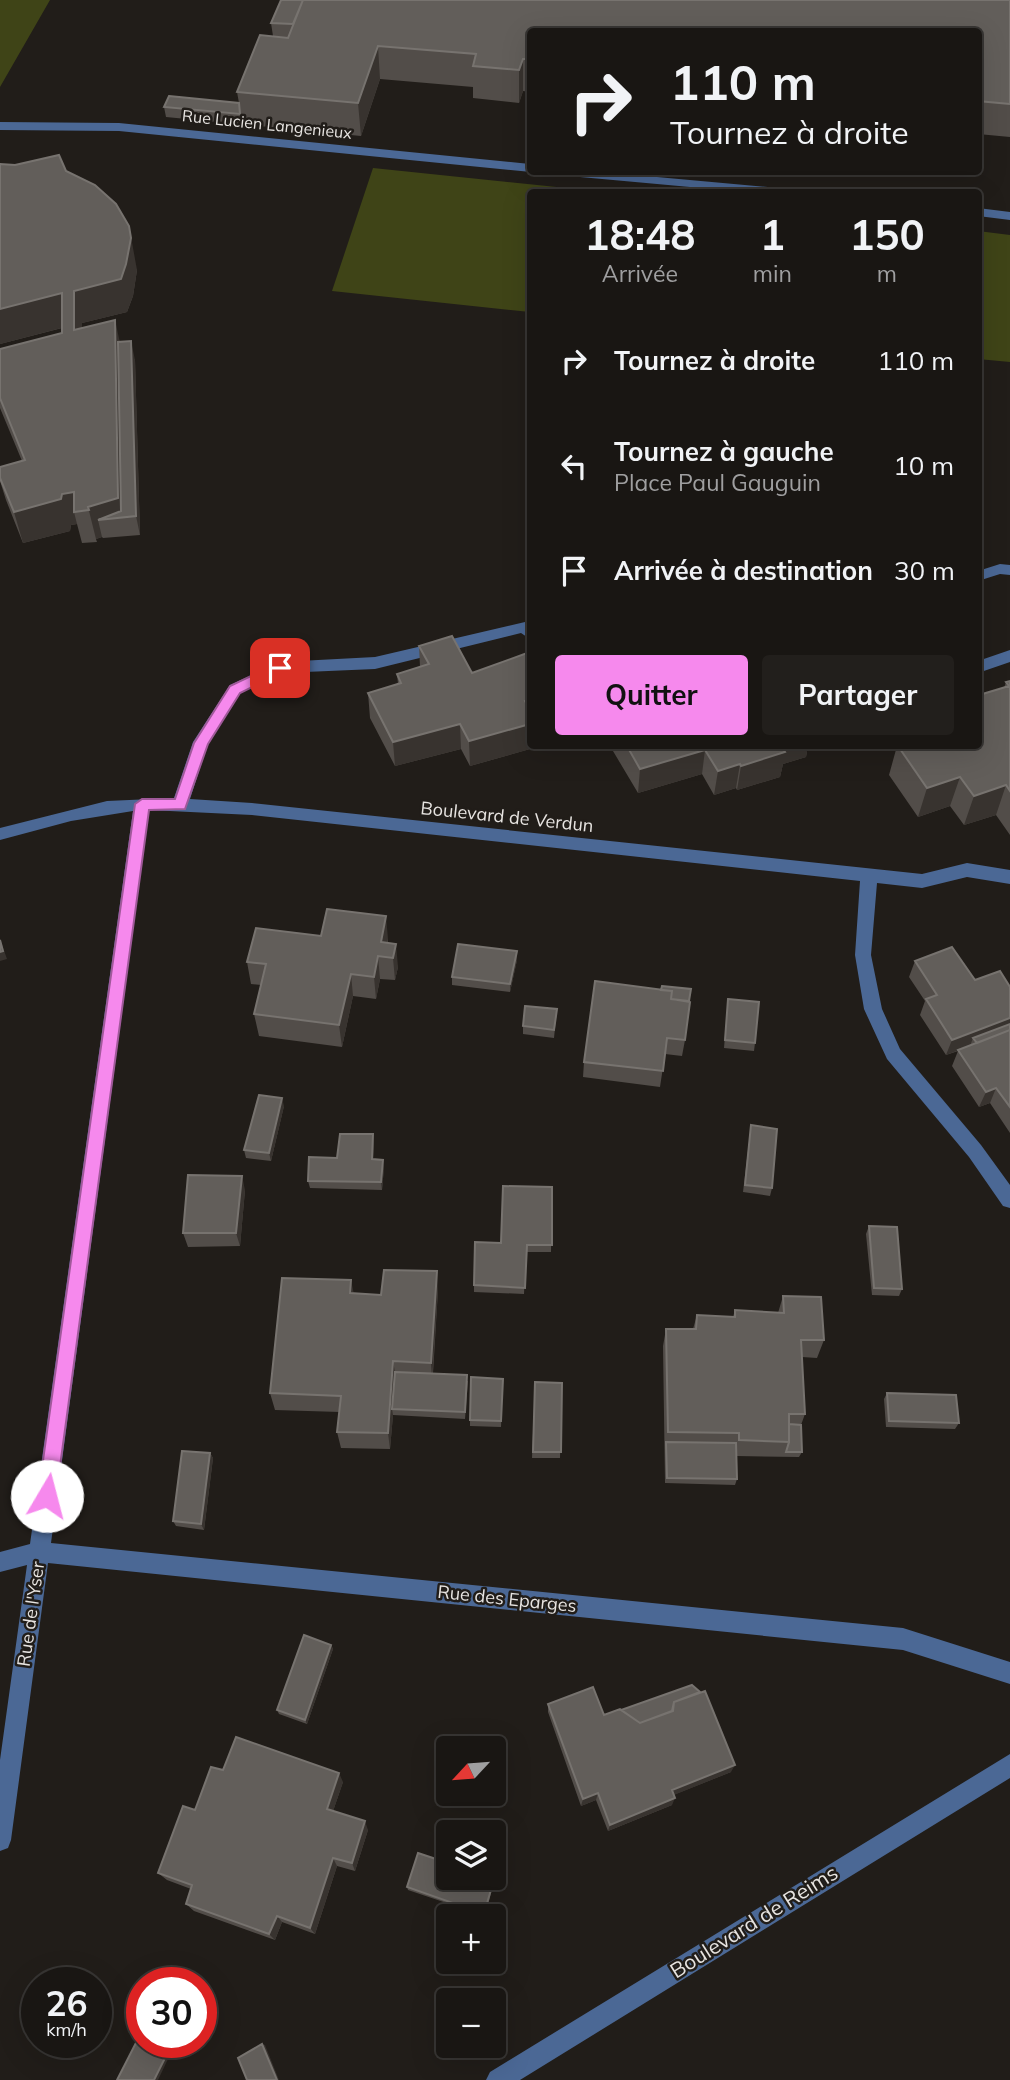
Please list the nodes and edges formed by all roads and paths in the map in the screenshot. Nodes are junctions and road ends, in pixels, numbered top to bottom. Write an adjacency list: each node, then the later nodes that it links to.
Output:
1 (0, 126): 2 (street, Rue Lucien Langenieux)
2 (527, 168)
3 (600, 175): 4 (street)
4 (748, 189)
5 (982, 212): 6 (street)
6 (1010, 216)
7 (1010, 570): 8 (street)
8 (982, 575)
9 (527, 630): 13 (street)
10 (1010, 656): 11 (street)
11 (982, 666)
12 (142, 804): 13 (street, Boulevard de Verdun); 14 (street, Boulevard de Verdun); 18 (street, Rue de l'Yser)
13 (180, 805): 15 (street, Boulevard de Verdun)
14 (0, 834)
15 (869, 876): 16 (street, Boulevard de Verdun); 17 (street)
16 (1010, 877)
17 (1010, 1200)
18 (39, 1552): 19 (street, Rue des Eparges); 20 (street, Rue des Eparges); 22 (street, Rue de l'Yser)
19 (0, 1562)
20 (1010, 1673)
21 (1010, 1765): 23 (street, Boulevard de Reims)
22 (0, 1840)
23 (498, 2080)

